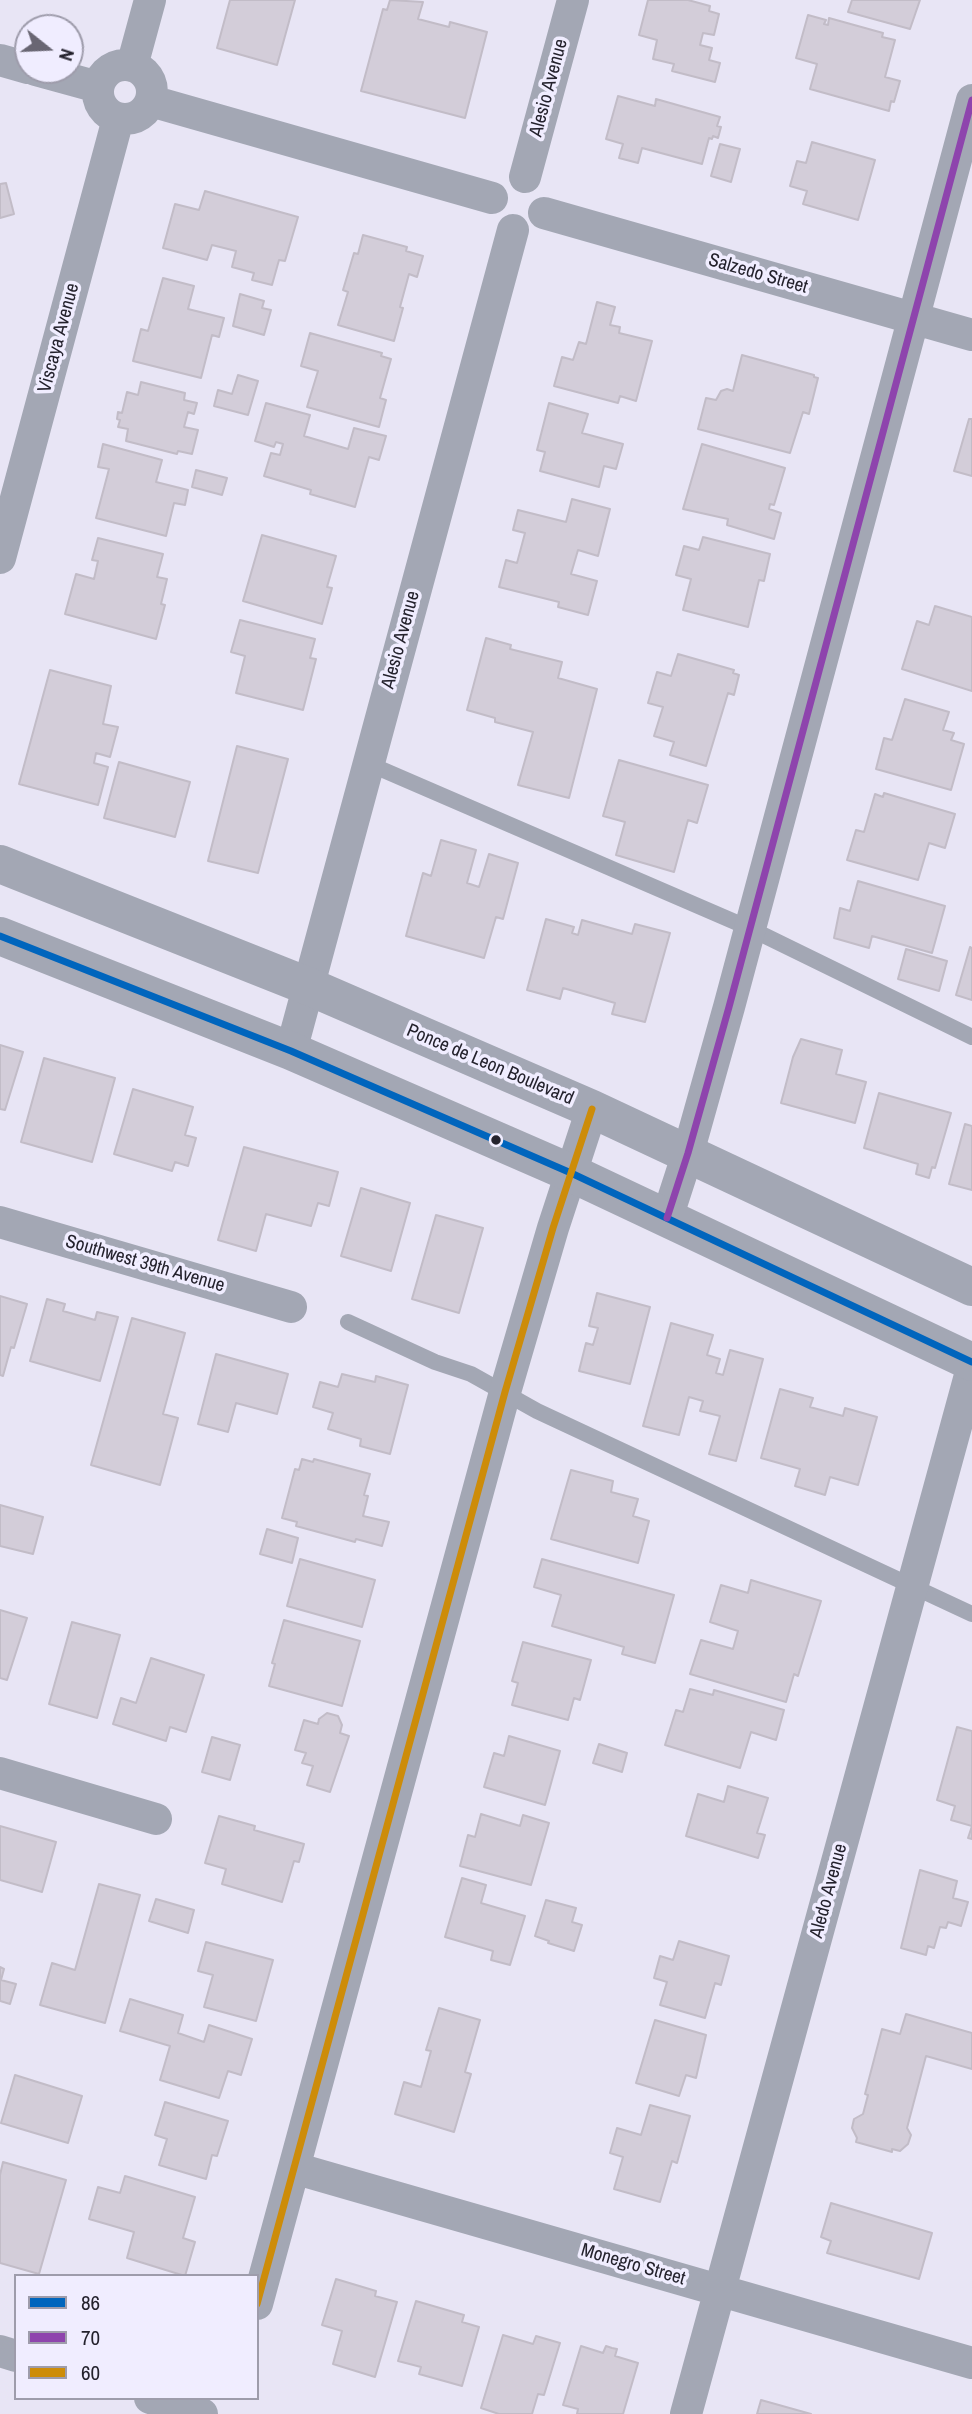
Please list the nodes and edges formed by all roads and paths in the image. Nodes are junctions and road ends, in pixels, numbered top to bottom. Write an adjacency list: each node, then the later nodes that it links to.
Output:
1 (150, 0): 3 (street)
2 (573, 0): 9 (street, Alesio Avenue)
3 (132, 66): 5 (street); 7 (street)
4 (84, 84): 5 (street)
5 (98, 88): 8 (street)
6 (972, 100): 13 (street)
7 (151, 101): 8 (street); 10 (street)
8 (118, 119): 15 (street, Viscaya Avenue)
9 (525, 177): 10 (street); 11 (street)
10 (492, 198): 12 (street)
11 (544, 213): 12 (street); 13 (street, Salzedo Street)
12 (513, 230): 16 (street, Alesio Avenue)
13 (913, 318): 14 (street, Salzedo Street); 18 (street)
14 (972, 335)
15 (0, 558)
16 (367, 762): 18 (lane); 20 (street, Alesio Avenue)
17 (0, 864): 20 (street, Ponce de Leon Boulevard)
18 (748, 928): 21 (lane); 24 (street)
19 (0, 936): 22 (street)
20 (310, 987): 22 (street, Alesio Avenue); 23 (street, Ponce de Leon Boulevard)
21 (972, 1037)
22 (290, 1051): 25 (street)
23 (592, 1109): 24 (street, Ponce de Leon Boulevard); 25 (street)
24 (688, 1153): 26 (street); 28 (street, Ponce de Leon Boulevard)
25 (571, 1173): 26 (street); 33 (street)
26 (667, 1218): 31 (street)
27 (0, 1222): 29 (street, Southwest 39th Avenue)
28 (972, 1286)
29 (291, 1307)
30 (348, 1322): 33 (lane)
31 (972, 1362)
32 (972, 1368): 34 (street, Aledo Avenue)
33 (505, 1392): 34 (lane); 38 (street)
34 (912, 1587): 35 (lane); 39 (street, Aledo Avenue)
35 (972, 1614)
36 (0, 1773): 37 (street)
37 (156, 1819)
38 (294, 2168): 39 (street, Monegro Street); 40 (street)
39 (721, 2290): 41 (street, Monegro Street); 44 (street, Aledo Avenue)
40 (259, 2297)
41 (972, 2363)
42 (156, 2400): 43 (street)
43 (202, 2414)
44 (686, 2414)

